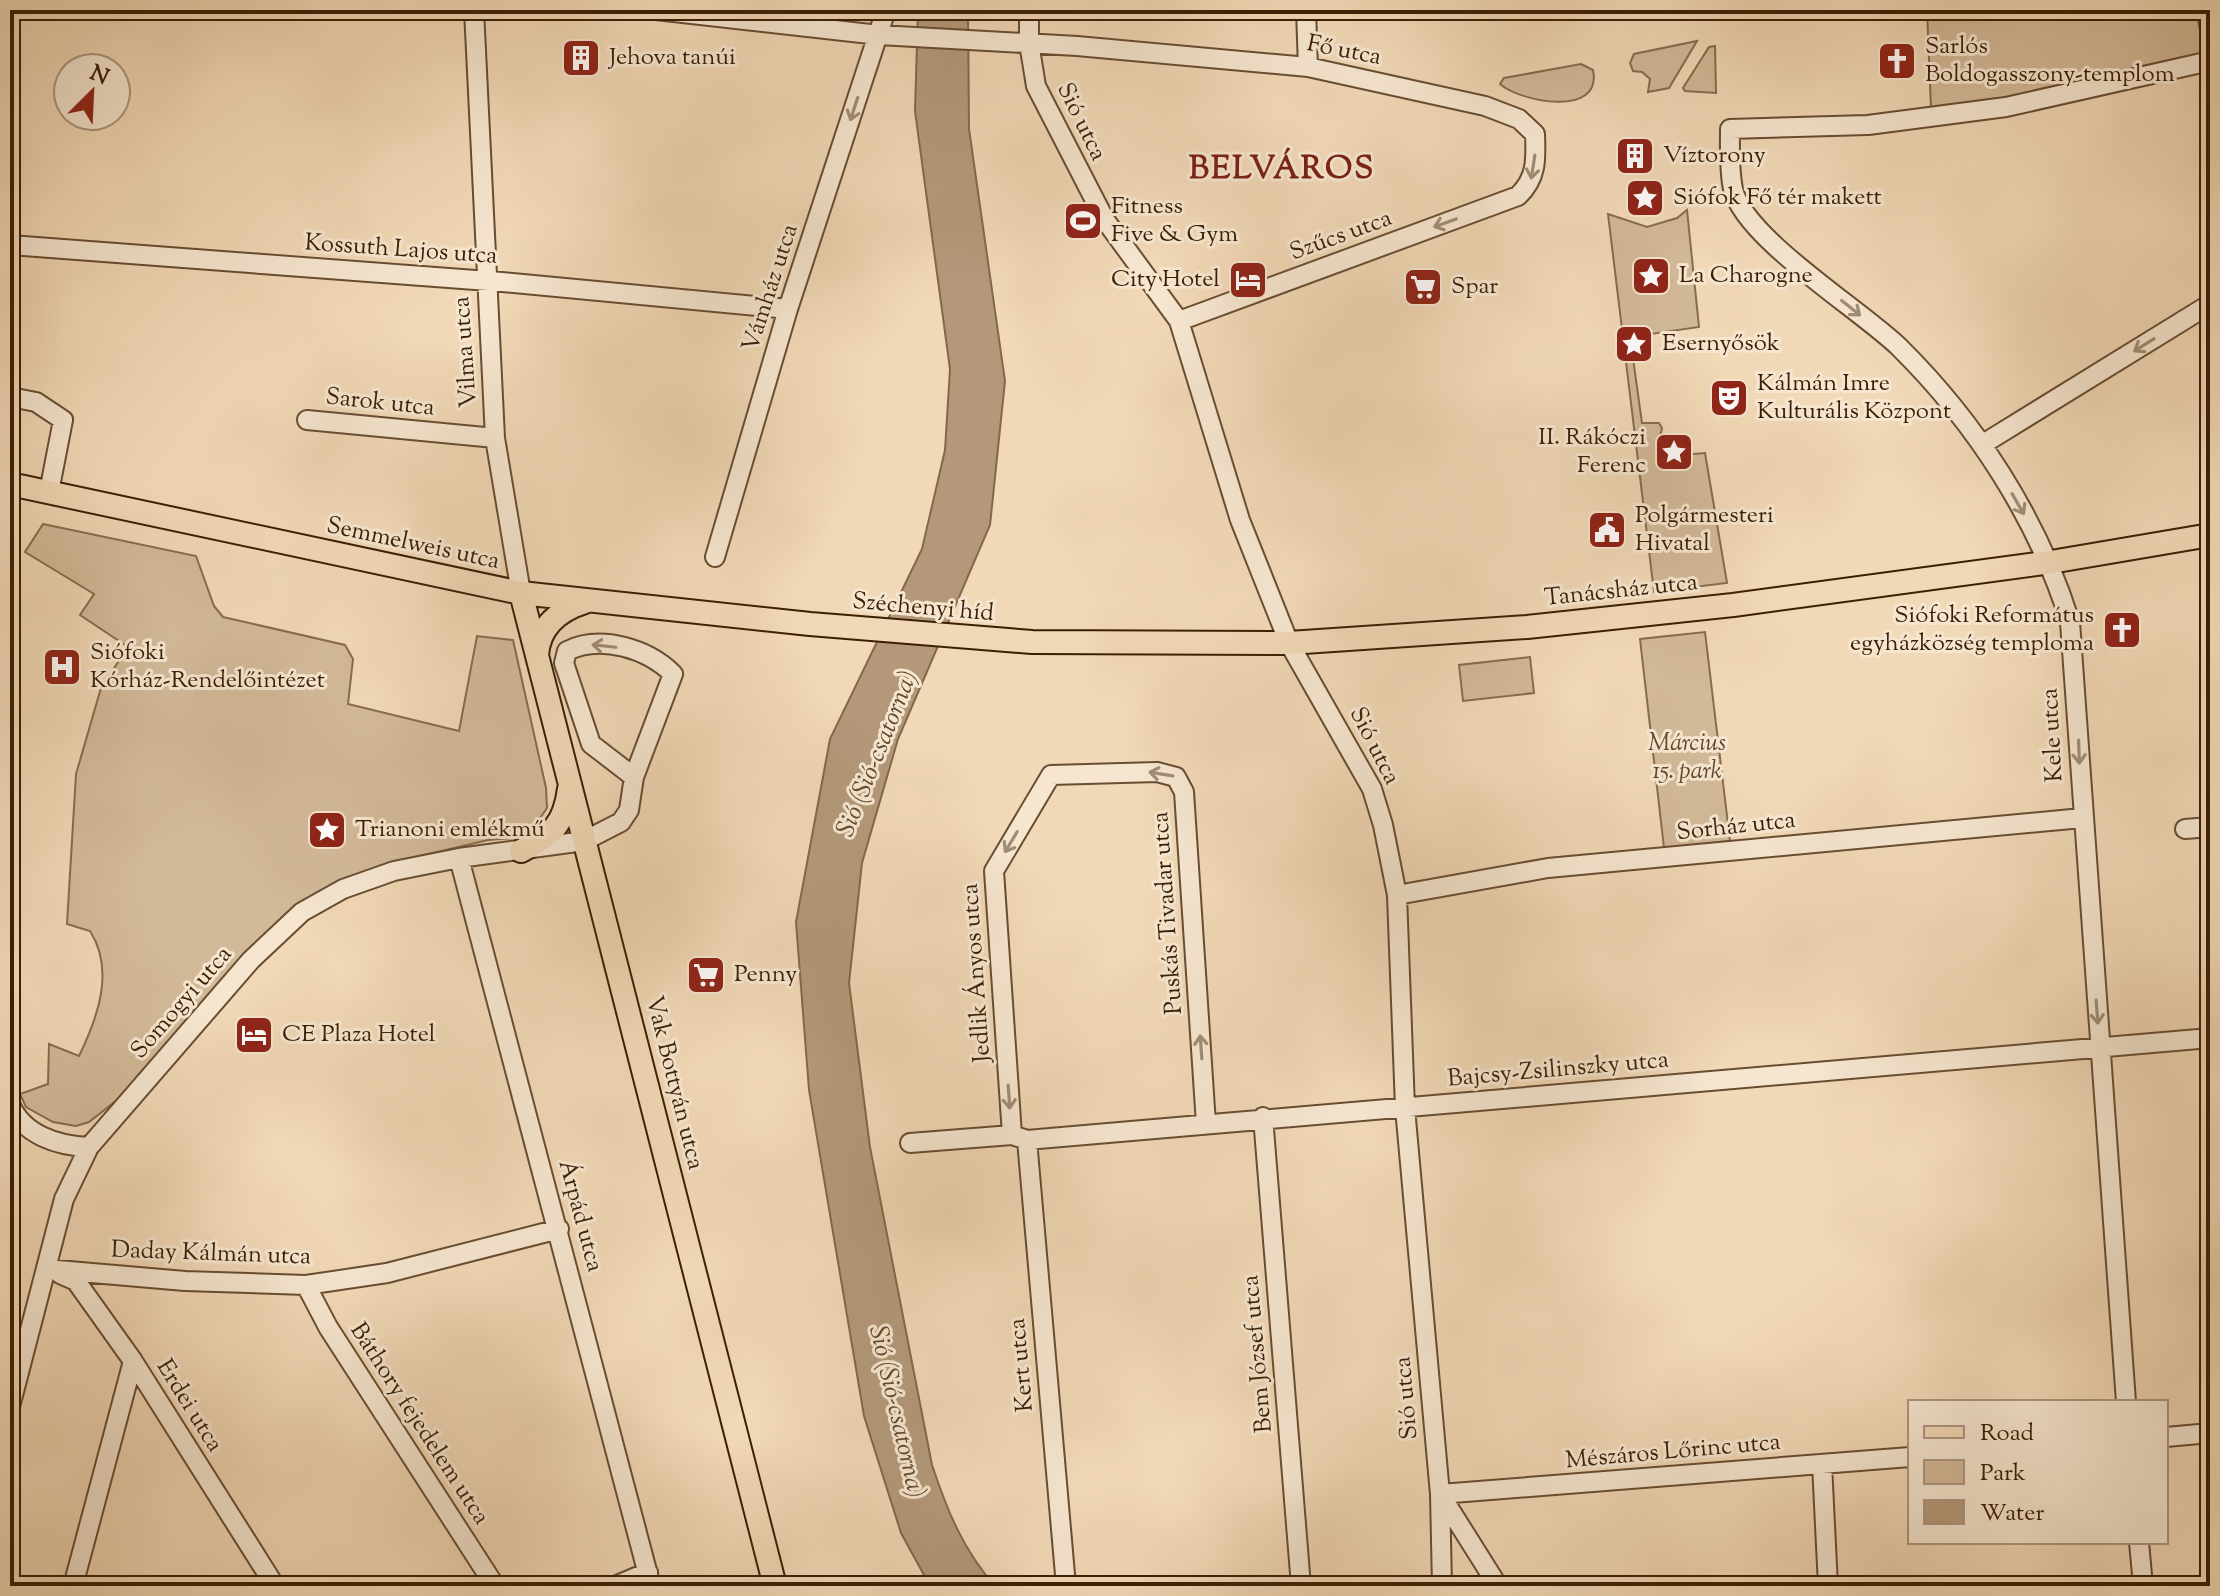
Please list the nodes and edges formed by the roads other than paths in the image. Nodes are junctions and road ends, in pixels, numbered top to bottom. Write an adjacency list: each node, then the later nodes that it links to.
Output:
1 (474, 10): 12 (street, Vilma utca)
2 (656, 10): 6 (street)
3 (886, 10): 6 (street, Vámház utca)
4 (1029, 10): 7 (street, Sió utca)
5 (1306, 10): 9 (street)
6 (888, 36): 7 (street, Fő utca); 14 (street, Vámház utca, one-way to 14)
7 (1029, 43): 9 (street, Fő utca); 15 (street, Sió utca)
8 (2210, 61): 19 (street, Kele utca, one-way to 19)
9 (1308, 67): 10 (street, Fő utca, one-way to 10)
10 (1518, 196): 15 (street, Szűcs utca, one-way to 15)
11 (10, 245): 12 (street, Kossuth Lajos utca)
12 (485, 281): 14 (street, Kossuth Lajos utca); 18 (street, Vilma utca)
13 (2210, 304): 19 (street, one-way to 19)
14 (788, 309): 23 (street, Vámház utca)
15 (1179, 321): 29 (street, Sió utca)
16 (10, 397): 21 (street)
17 (307, 420): 18 (street, Sarok utca)
18 (495, 438): 25 (street, Vilma utca)
19 (1983, 444): 24 (street, Kele utca, one-way to 24)
20 (10, 484): 21 (main road, Semmelweis utca)
21 (49, 492): 25 (main road, Semmelweis utca)
22 (2210, 535): 24 (main road, Tanácsház utca)
23 (715, 557)
24 (2051, 562): 29 (main road, Tanácsház utca); 34 (street, Kele utca, one-way to 34)
25 (521, 593): 26 (main road, Semmelweis utca); 30 (main road, Vak Bottyán utca)
26 (588, 601): 27 (main road, Semmelweis utca); 30 (main road)
27 (810, 624): 28 (main road, Széchenyi híd)
28 (1032, 642): 29 (main road, Tanácsház utca)
29 (1289, 643): 40 (street, Sió utca)
30 (537, 660): 33 (main road, Vak Bottyán utca)
31 (1051, 775): 46 (street, Puskás Tivadar utca, one-way to 31); 47 (street, Jedlik Ányos utca, one-way to 47)
32 (634, 777): 32 (street, Somogyi utca, one-way to 32); 37 (street, Somogyi utca)
33 (569, 784): 37 (main road, Vak Bottyán utca); 38 (main road)
34 (2082, 818): 40 (street, Sorház utca); 42 (street, Kele utca, one-way to 42)
35 (2210, 827): 36 (street)
36 (2185, 829)
37 (584, 841): 38 (street, Somogyi utca); 69 (main road, Vak Bottyán utca)
38 (521, 851): 39 (street, Somogyi utca)
39 (459, 858): 49 (street, Somogyi utca); 50 (street, Árpád utca)
40 (1397, 895): 44 (street, Sió utca)
41 (2210, 1038): 42 (street, Bajcsy-Zsilinszky utca)
42 (2100, 1047): 44 (street, Bajcsy-Zsilinszky utca); 54 (street, Kele utca)
43 (10, 1104): 49 (street)
44 (1405, 1108): 45 (street, Bajcsy-Zsilinszky utca); 60 (street, Sió utca)
45 (1263, 1117): 46 (street, Bajcsy-Zsilinszky utca); 71 (street, Bem József utca)
46 (1206, 1124): 47 (street, Bajcsy-Zsilinszky utca)
47 (1019, 1137): 48 (street, Bajcsy-Zsilinszky utca); 70 (street, Kert utca)
48 (910, 1143)
49 (89, 1147): 51 (street, Somogyi utca)
50 (559, 1229): 52 (street, Daday Kálmán utca); 64 (street, Árpád utca)
51 (46, 1269): 52 (street, Daday Kálmán utca); 53 (street, Erdei utca); 55 (street, Somogyi utca)
52 (306, 1285): 67 (street, Báthory fejedelem utca)
53 (133, 1361): 65 (street); 66 (street, Erdei utca)
54 (2126, 1400)
55 (10, 1407)
56 (2210, 1433): 57 (street)
57 (2168, 1437)
58 (1908, 1457): 59 (street, Mészáros Lőrinc utca)
59 (1822, 1464): 60 (street, Mészáros Lőrinc utca); 74 (street)
60 (1440, 1494): 61 (street, Sió utca); 62 (street)
61 (1441, 1521): 62 (street); 72 (street, Sió utca)
62 (1466, 1535): 73 (street)
63 (2139, 1544): 75 (street)
64 (650, 1579): 68 (street)
65 (73, 1586)
66 (275, 1586)
67 (495, 1586)
68 (615, 1586)
69 (775, 1586)
70 (1066, 1586)
71 (1301, 1586)
72 (1442, 1586)
73 (1498, 1586)
74 (1828, 1586)
75 (2143, 1586)

